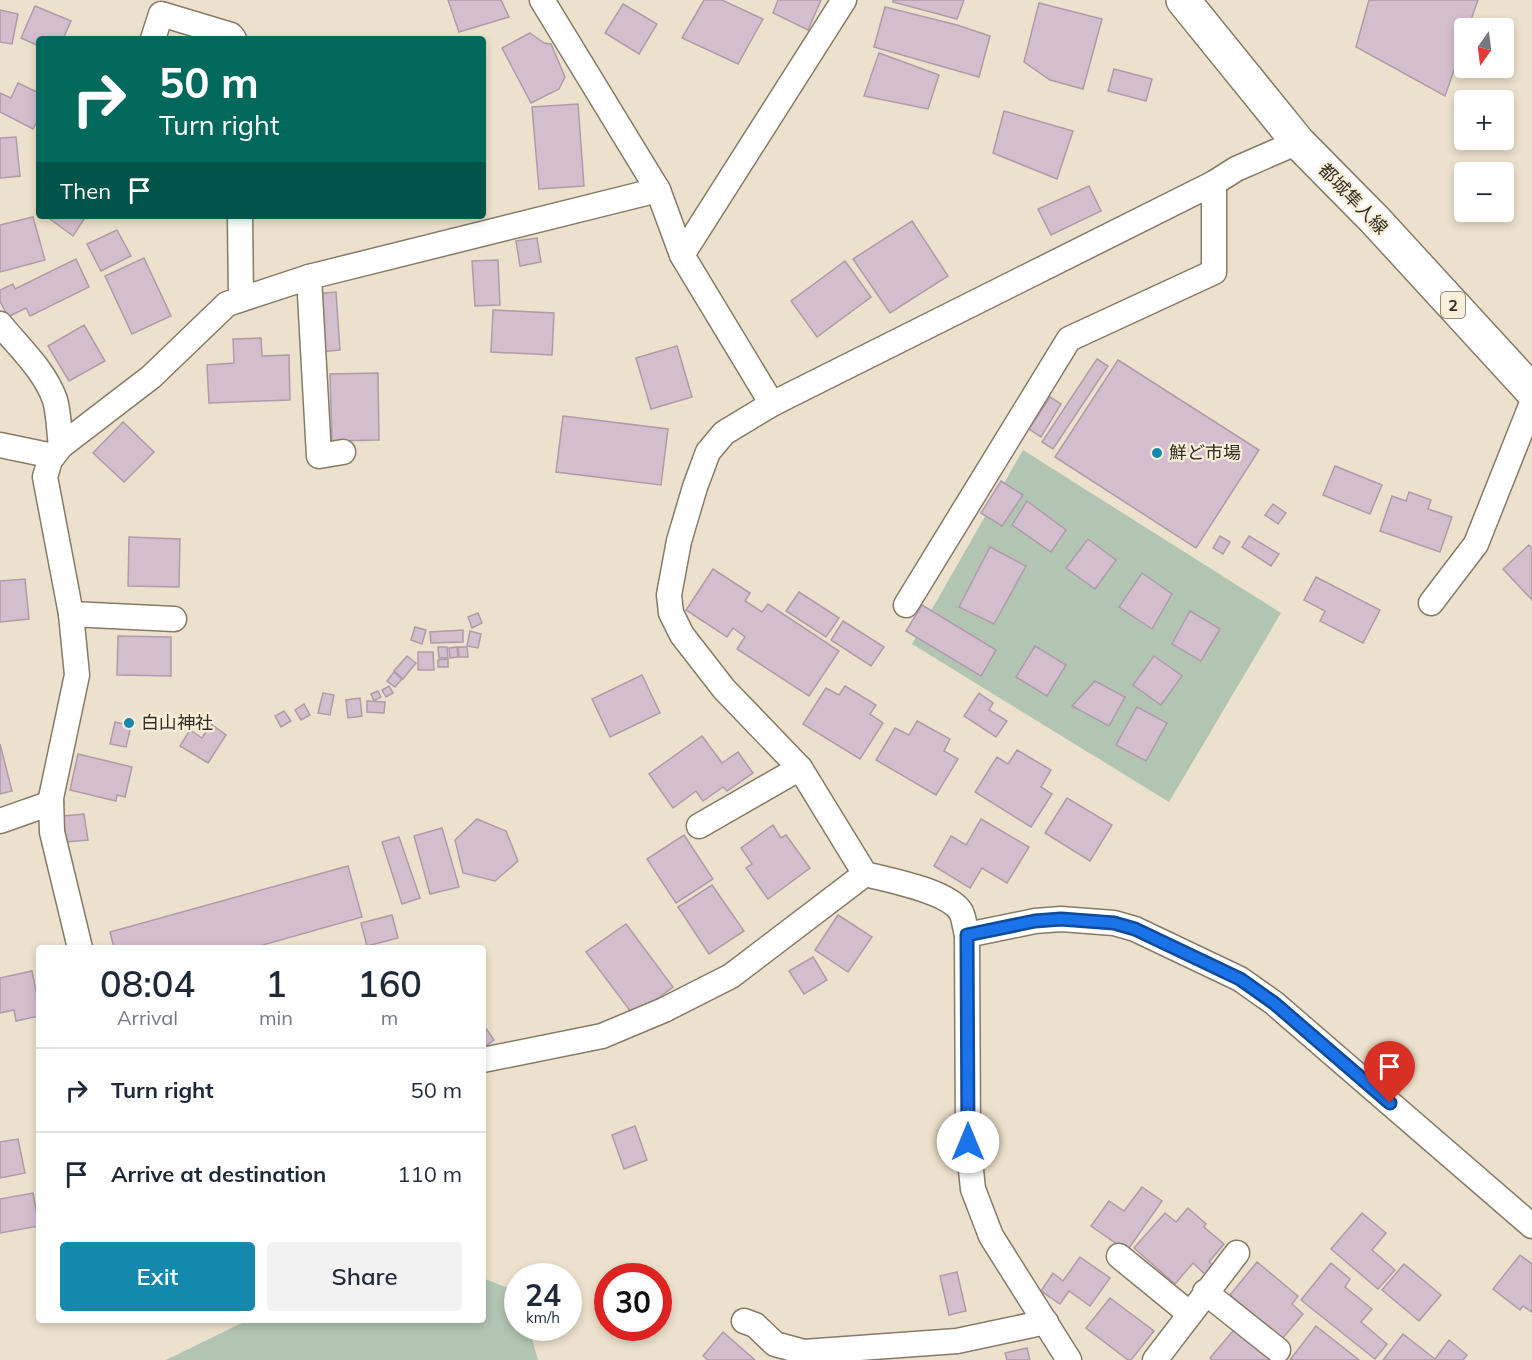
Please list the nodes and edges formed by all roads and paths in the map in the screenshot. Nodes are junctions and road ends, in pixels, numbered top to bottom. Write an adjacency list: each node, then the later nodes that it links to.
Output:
1 (542, 0): 8 (street)
2 (844, 0): 10 (street)
3 (1183, 0): 6 (main road, 都城隼人線 / 2)
4 (154, 36): 5 (street)
5 (232, 36)
6 (1298, 142): 7 (street); 14 (main road, 都城隼人線 / 2)
7 (1214, 183): 15 (street); 21 (street)
8 (658, 190): 10 (street); 11 (street)
9 (240, 219): 12 (street)
10 (682, 255): 15 (street)
11 (309, 277): 12 (street); 19 (street)
12 (241, 298): 18 (street)
13 (0, 324): 18 (street)
14 (1532, 391)
15 (772, 404): 24 (street)
16 (1532, 404): 20 (street)
17 (0, 444): 18 (street)
18 (57, 451): 22 (street)
19 (343, 452)
20 (1431, 603)
21 (906, 605)
22 (71, 614): 23 (street); 25 (street)
23 (174, 619)
24 (800, 768): 27 (street); 28 (street)
25 (51, 803): 26 (street); 30 (street)
26 (0, 821)
27 (699, 826)
28 (865, 874): 29 (street); 31 (street)
29 (967, 935): 32 (street); 38 (street)
30 (79, 945)
31 (486, 1059)
32 (1532, 1226)
33 (1237, 1253): 35 (street)
34 (1119, 1256): 36 (street)
35 (1205, 1292): 36 (street); 39 (street)
36 (1190, 1314): 41 (street)
37 (744, 1321): 38 (street)
38 (1046, 1322): 40 (street)
39 (1278, 1350)
40 (1069, 1360)
41 (1155, 1360)

